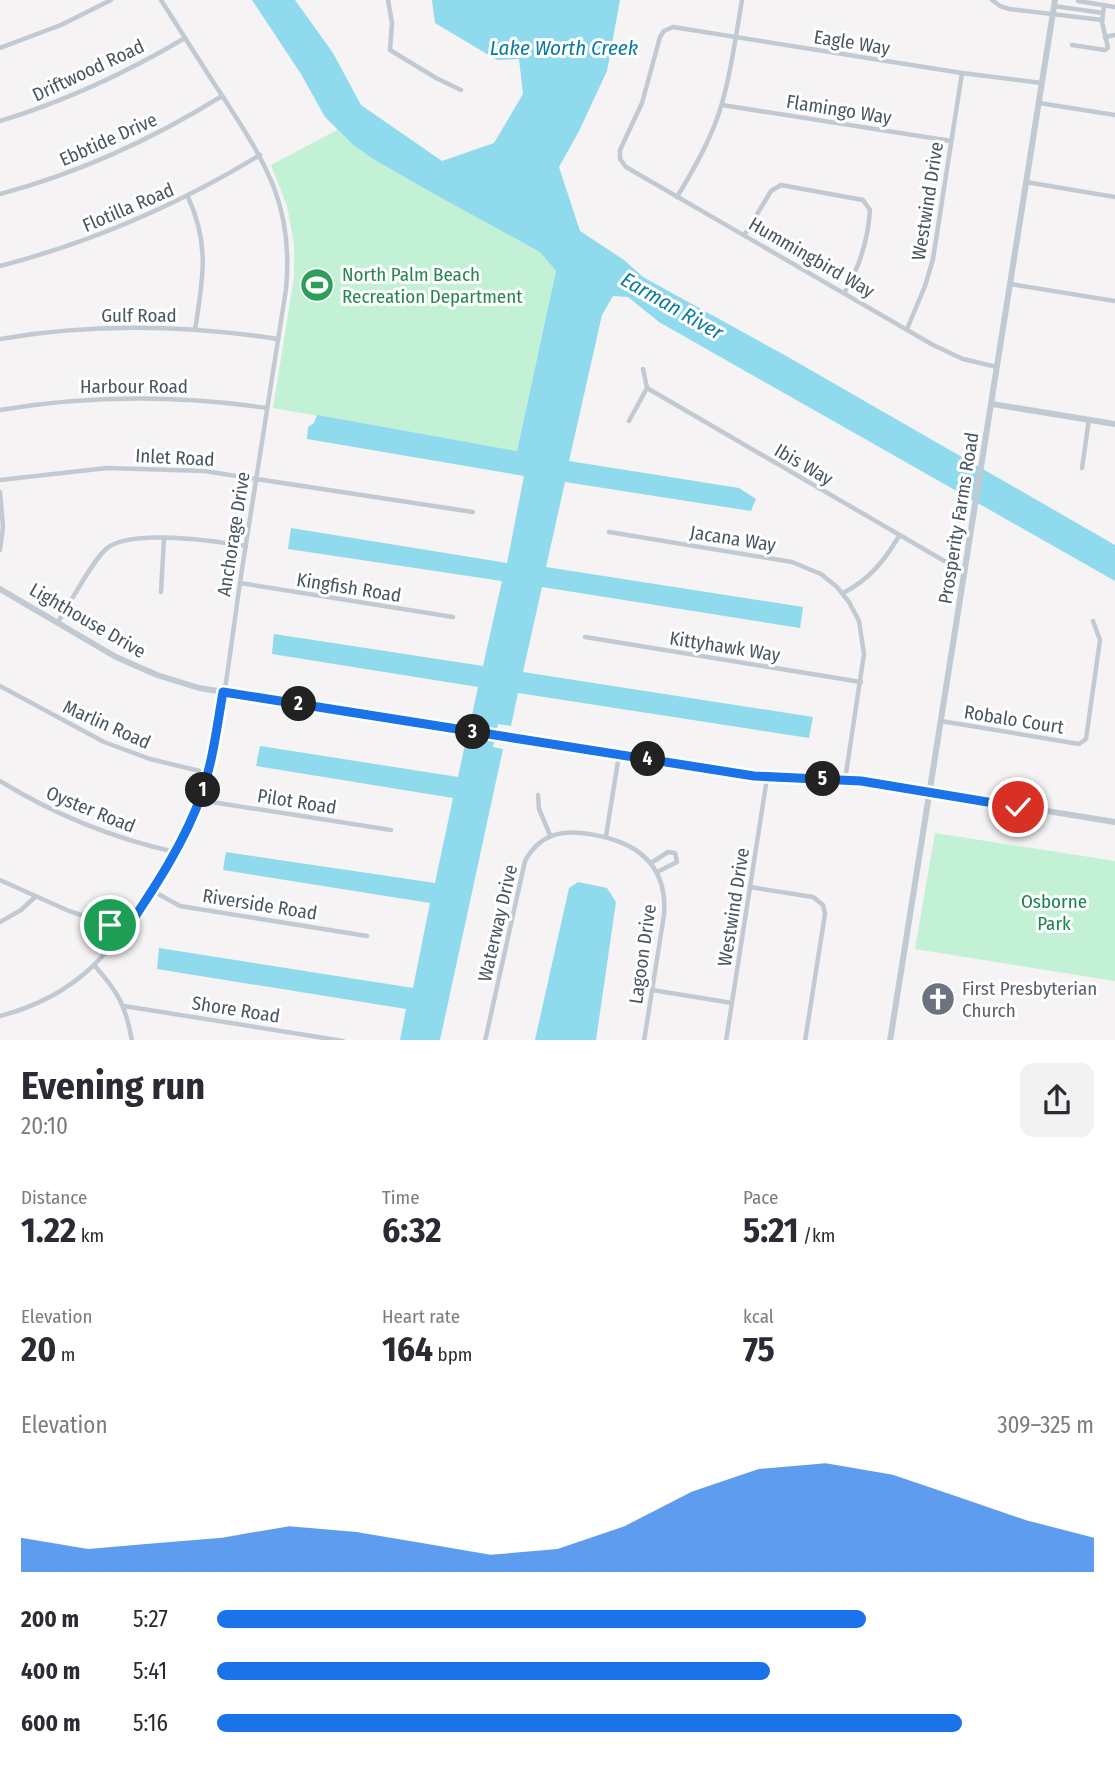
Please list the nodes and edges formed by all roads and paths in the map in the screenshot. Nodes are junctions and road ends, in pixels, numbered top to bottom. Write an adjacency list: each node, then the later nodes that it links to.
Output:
1 (111, 0): 18 (street)
2 (160, 0): 14 (street, Anchorage Drive)
3 (388, 0): 21 (street)
4 (742, 0): 16 (street)
5 (992, 0): 11 (street)
6 (1078, 1): 8 (street)
7 (1054, 3): 10 (street); 11 (street, Prosperity Farms Road)
8 (1104, 5): 9 (street); 10 (street)
9 (1115, 7)
10 (1103, 13): 12 (street)
11 (1052, 15): 12 (street); 20 (street, Prosperity Farms Road)
12 (1102, 19): 15 (street)
13 (1115, 35): 15 (street)
14 (185, 37): 22 (street, Anchorage Drive); 26 (street, Driftwood Road)
15 (1105, 37): 17 (street)
16 (736, 38): 19 (street, Eagle Way); 24 (street); 29 (street, Eagle Way)
17 (1072, 45)
18 (0, 48)
19 (962, 73): 20 (street, Eagle Way); 27 (street, Westwind Drive)
20 (1042, 83): 23 (street, Prosperity Farms Road)
21 (461, 90)
22 (222, 96): 28 (street, Anchorage Drive); 31 (street, Ebbtide Drive)
23 (1038, 103): 25 (street); 30 (street, Prosperity Farms Road)
24 (722, 105): 27 (street, Flamingo Way); 33 (street)
25 (1115, 115)
26 (0, 121)
27 (951, 141): 40 (street, Westwind Drive)
28 (260, 155): 32 (street, Flotilla Road); 43 (street, Anchorage Drive)
29 (620, 159): 33 (street, Hummingbird Way)
30 (1026, 182): 34 (street); 37 (street, Prosperity Farms Road)
31 (0, 194)
32 (188, 197): 36 (street, Flotilla Road); 41 (street)
33 (677, 197): 35 (street, Hummingbird Way)
34 (1115, 197)
35 (745, 234): 38 (street, Hummingbird Way); 38 (street)
36 (0, 266)
37 (1010, 284): 39 (street); 44 (street, Prosperity Farms Road)
38 (845, 292): 40 (street, Hummingbird Way)
39 (1115, 301)
40 (907, 329): 44 (street, Hummingbird Way)
41 (195, 330): 42 (street, Gulf Road); 43 (street, Gulf Road)
42 (0, 339)
43 (278, 339): 48 (street, Anchorage Drive)
44 (997, 367): 47 (street, Prosperity Farms Road)
45 (643, 369): 46 (street)
46 (646, 388): 51 (street); 59 (street, Ibis Way)
47 (992, 404): 50 (street); 63 (street, Prosperity Farms Road)
48 (268, 408): 49 (street, Harbour Road); 54 (street, Anchorage Drive)
49 (0, 410)
50 (1089, 419): 52 (street); 53 (street)
51 (629, 421)
52 (1115, 424)
53 (1082, 468)
54 (257, 477): 55 (street, Inlet Road); 57 (street, Inlet Road); 61 (street, Anchorage Drive)
55 (0, 480)
56 (0, 492): 62 (street)
57 (473, 512)
58 (609, 532): 67 (street, Jacana Way)
59 (899, 536): 63 (street, Ibis Way); 67 (street)
60 (164, 538): 61 (street); 66 (street); 70 (street)
61 (246, 546): 64 (street, Anchorage Drive)
62 (0, 550)
63 (965, 573): 75 (street, Prosperity Farms Road)
64 (240, 583): 68 (street, Kingfish Road); 74 (street, Anchorage Drive)
65 (0, 589): 70 (street, Lighthouse Drive)
66 (162, 592)
67 (843, 593): 72 (street)
68 (453, 617)
69 (1093, 621): 75 (street, Robalo Court)
70 (58, 622): 74 (street, Lighthouse Drive)
71 (585, 637): 72 (street, Kittyhawk Way)
72 (860, 682): 79 (street)
73 (0, 686): 77 (street, Marlin Road)
74 (223, 692): 76 (street, Lighthouse Drive); 77 (street, Anchorage Drive)
75 (942, 721): 81 (street, Prosperity Farms Road)
76 (619, 755): 78 (street, Lighthouse Drive); 87 (street)
77 (208, 773): 83 (street, Anchorage Drive)
78 (768, 778): 79 (street, Lighthouse Drive); 92 (street, Westwind Drive)
79 (845, 780): 81 (street, Lighthouse Drive)
80 (0, 781): 88 (street, Oyster Road)
81 (930, 793): 84 (street, Lighthouse Drive); 109 (street, Prosperity Farms Road)
82 (538, 795): 86 (street)
83 (199, 800): 85 (street, Pilot Road); 88 (street, Anchorage Drive)
84 (1115, 822)
85 (390, 830)
86 (550, 835): 87 (street); 105 (street, Waterway Drive)
87 (606, 836): 89 (street, Lagoon Drive)
88 (175, 852): 93 (street, Anchorage Drive)
89 (651, 863): 90 (street, Lagoon Drive); 90 (street)
90 (657, 872): 99 (street, Lagoon Drive)
91 (0, 880): 94 (street)
92 (750, 887): 100 (street, Westwind Drive); 108 (street)
93 (151, 890): 96 (street, Anchorage Drive); 97 (street, Riverside Road)
94 (35, 897): 95 (street); 96 (street)
95 (0, 922)
96 (126, 930): 98 (street, Anchorage Drive)
97 (367, 936)
98 (94, 966): 101 (street); 102 (street, Anchorage Drive)
99 (652, 990): 100 (street); 106 (street, Lagoon Drive)
100 (732, 1003): 107 (street, Westwind Drive)
101 (124, 1006): 103 (street); 104 (street, Shore Road)
102 (0, 1016)
103 (132, 1040)
104 (337, 1040)
105 (485, 1040)
106 (644, 1040)
107 (726, 1040)
108 (805, 1040)
109 (890, 1040)

